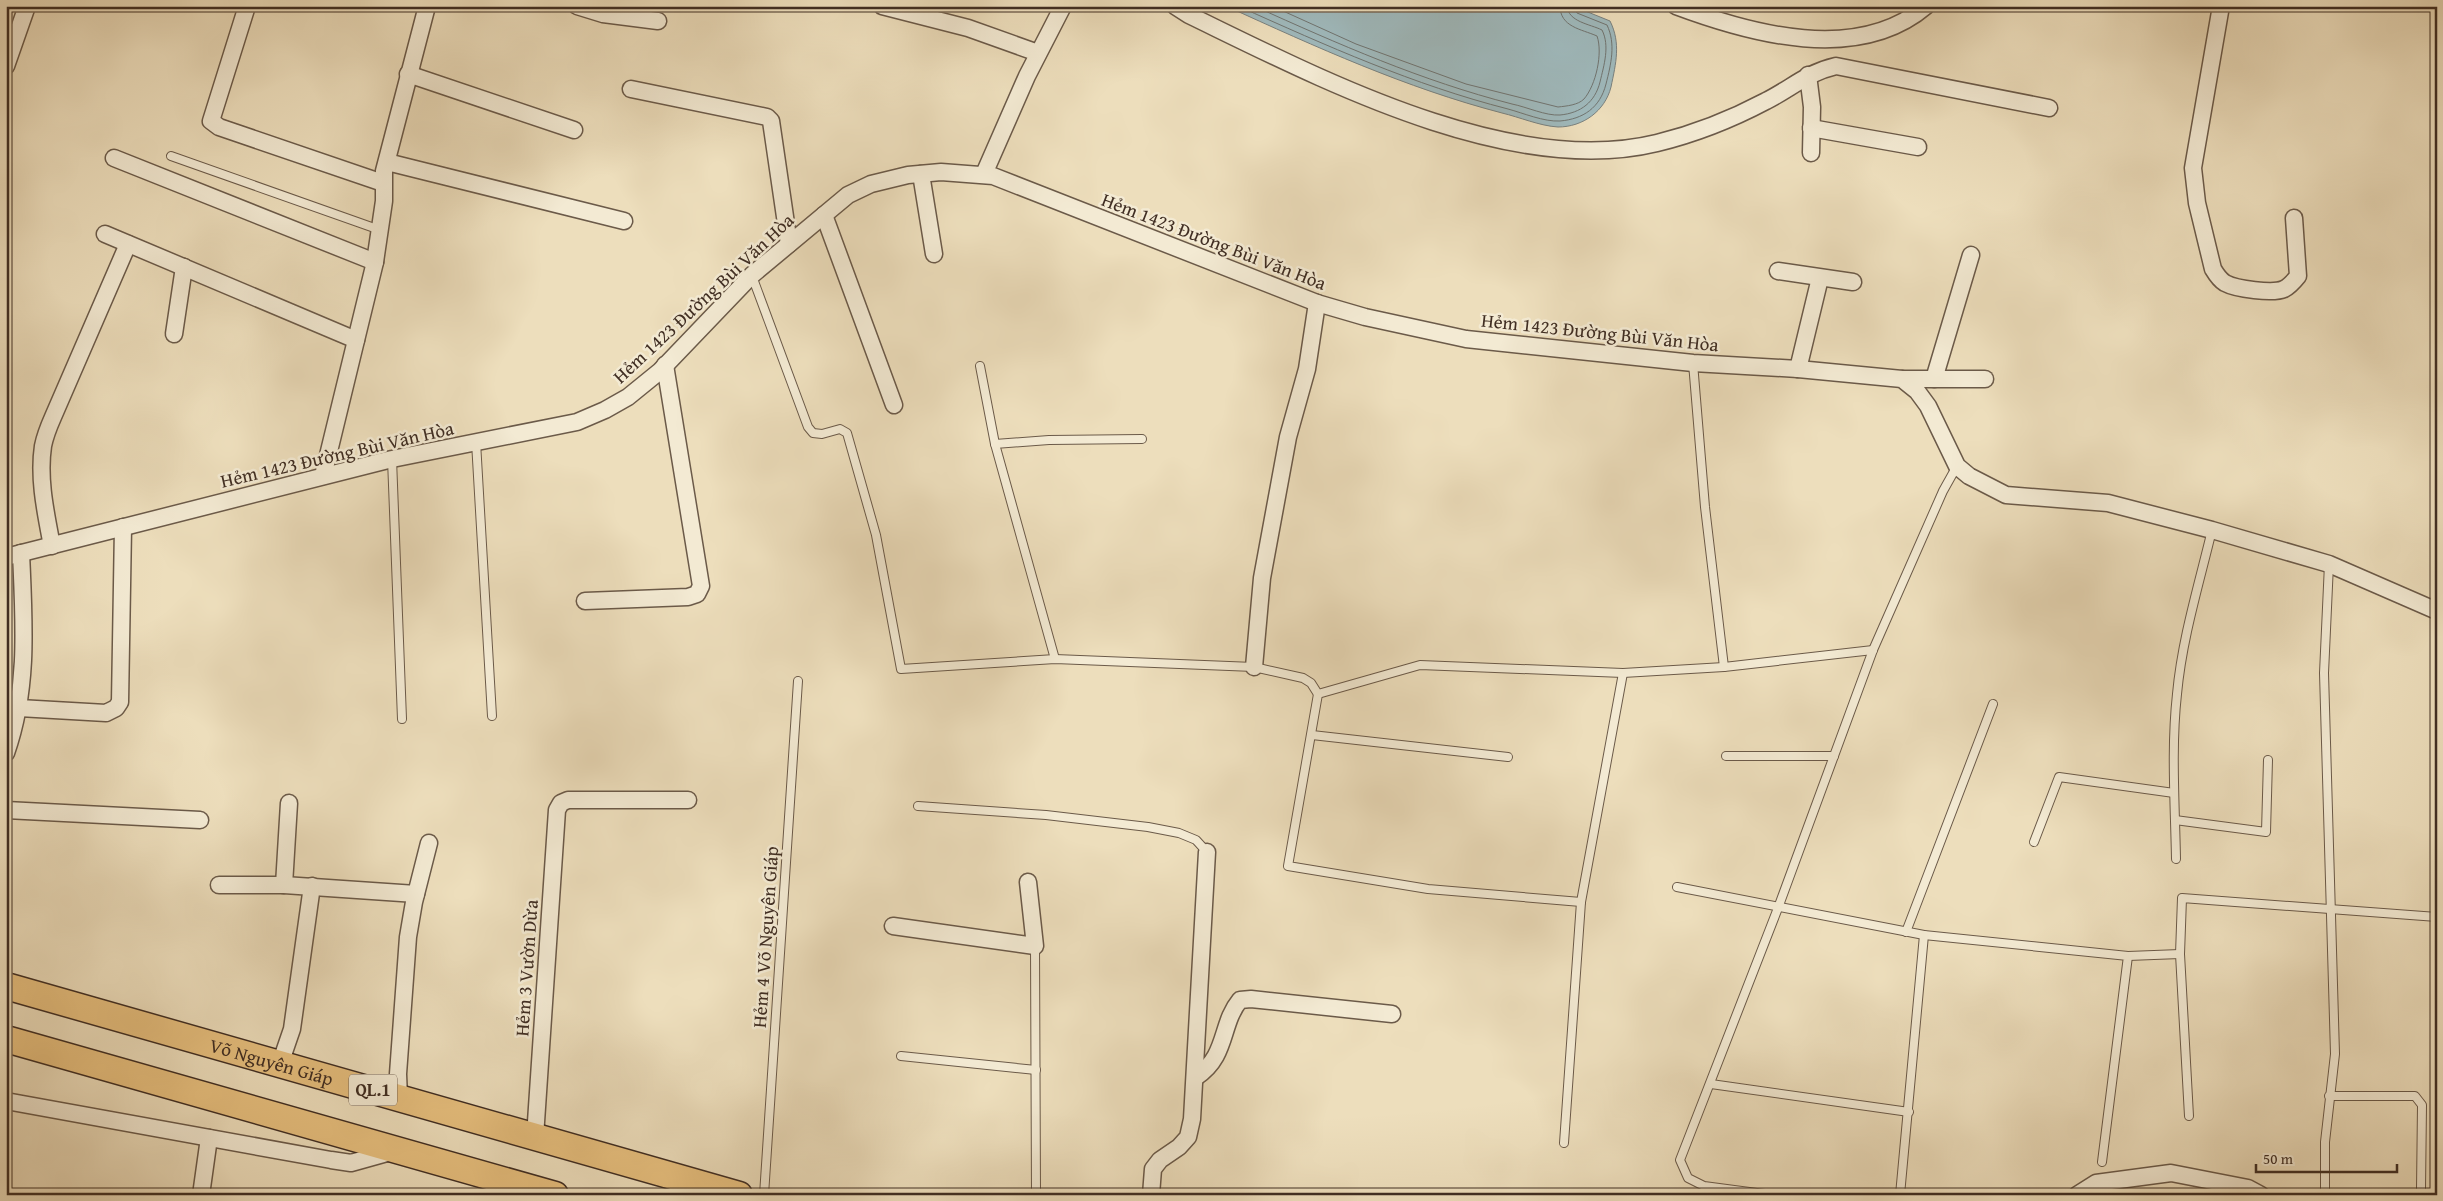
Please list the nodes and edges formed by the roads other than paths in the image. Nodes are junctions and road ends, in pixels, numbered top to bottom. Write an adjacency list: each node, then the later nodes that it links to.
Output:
1 (27, 6): 14 (street)
2 (247, 6): 28 (street)
3 (427, 6): 15 (street)
4 (577, 6): 11 (street)
5 (882, 6): 13 (street)
6 (1063, 6): 13 (street)
7 (1176, 6): 16 (street)
8 (1676, 6): 9 (street)
9 (1926, 6)
10 (2221, 6): 30 (street)
11 (604, 10): 12 (street)
12 (658, 21)
13 (1038, 53): 27 (street)
14 (6, 66)
15 (408, 74): 20 (street); 25 (street)
16 (1808, 75): 18 (street); 19 (street)
17 (631, 89): 35 (street)
18 (2049, 108)
19 (1811, 128): 21 (street); 22 (street)
20 (574, 130)
21 (1918, 147)
22 (1811, 153)
23 (171, 156): 32 (lane)
24 (114, 158): 38 (street)
25 (387, 162): 28 (street); 31 (street)
26 (921, 174): 27 (street, Hẻm 1423 Đường Bùi Văn Hòa); 29 (street, Hẻm 1423 Đường Bùi Văn Hòa); 36 (street)
27 (984, 174): 44 (street, Hẻm 1423 Đường Bùi Văn Hòa)
28 (383, 183): 32 (street)
29 (824, 214): 35 (street, Hẻm 1423 Đường Bùi Văn Hòa); 54 (street)
30 (2294, 218)
31 (624, 222)
32 (380, 230): 38 (street)
33 (105, 234): 34 (street)
34 (128, 244): 39 (street); 63 (street)
35 (789, 244): 41 (street, Hẻm 1423 Đường Bùi Văn Hòa)
36 (934, 254)
37 (1971, 255): 52 (street)
38 (376, 262): 46 (street)
39 (184, 267): 45 (street); 46 (street)
40 (1778, 271): 42 (street)
41 (752, 275): 48 (street, Hẻm 1423 Đường Bùi Văn Hòa); 69 (lane)
42 (1820, 278): 43 (street); 50 (street)
43 (1852, 282)
44 (1317, 303): 47 (street, Hẻm 1423 Đường Bùi Văn Hòa); 70 (street)
45 (174, 334)
46 (356, 340): 60 (street)
47 (1693, 363): 50 (street, Hẻm 1423 Đường Bùi Văn Hòa); 71 (lane)
48 (665, 365): 56 (street, Hẻm 1423 Đường Bùi Văn Hòa); 66 (street)
49 (980, 366): 57 (lane)
50 (1798, 369): 51 (street, Hẻm 1423 Đường Bùi Văn Hòa)
51 (1902, 379): 52 (street, Hẻm 1423 Đường Bùi Văn Hòa); 59 (street)
52 (1934, 379): 53 (street, Hẻm 1423 Đường Bùi Văn Hòa)
53 (1985, 379)
54 (894, 405)
55 (1142, 439): 57 (lane)
56 (476, 442): 58 (street, Hẻm 1423 Đường Bùi Văn Hòa); 77 (lane)
57 (995, 444): 69 (lane)
58 (392, 459): 60 (street, Hẻm 1423 Đường Bùi Văn Hòa); 78 (lane)
59 (1957, 466): 62 (street); 68 (lane)
60 (324, 476): 61 (street, Hẻm 1423 Đường Bùi Văn Hòa)
61 (123, 527): 63 (street, Hẻm 1423 Đường Bùi Văn Hòa); 76 (street)
62 (2212, 530): 65 (street); 85 (lane)
63 (52, 546): 64 (street, Hẻm 1423 Đường Bùi Văn Hòa)
64 (14, 555): 76 (street)
65 (2329, 564): 67 (street); 104 (lane)
66 (585, 601)
67 (2437, 611)
68 (1873, 650): 71 (lane); 83 (lane)
69 (1055, 659): 70 (lane)
70 (1254, 666): 74 (lane)
71 (1724, 667): 72 (lane)
72 (1623, 673): 74 (lane); 102 (lane)
73 (798, 681): 134 (lane, Hẻm 4 Võ Nguyên Giáp)
74 (1318, 694): 79 (lane)
75 (1993, 704): 107 (lane)
76 (19, 708): 80 (street)
77 (492, 716)
78 (402, 719)
79 (1312, 735): 81 (lane); 102 (lane)
80 (6, 754)
81 (1508, 756)
82 (1726, 756): 83 (lane)
83 (1834, 756): 103 (lane)
84 (2268, 760): 91 (lane)
85 (2174, 793): 91 (lane); 92 (lane)
86 (688, 800): 125 (street, Hẻm 3 Vườn Dừa)
87 (289, 803): 98 (street)
88 (918, 806): 94 (lane)
89 (6, 810): 90 (street)
90 (200, 820)
91 (2175, 820): 95 (lane)
92 (2034, 842)
93 (429, 843): 101 (street)
94 (1207, 852): 118 (street)
95 (2176, 859)
96 (1028, 882): 109 (street)
97 (219, 885): 98 (street)
98 (284, 885): 99 (street)
99 (312, 886): 101 (street); 116 (street)
100 (1677, 887): 103 (lane)
101 (416, 894): 121 (street)
102 (1581, 902): 127 (lane)
103 (1778, 908): 107 (lane); 119 (lane)
104 (2330, 911): 105 (lane); 110 (lane); 120 (lane)
105 (2437, 918)
106 (893, 926): 109 (street)
107 (1906, 932): 108 (lane)
108 (1924, 936): 111 (lane); 123 (lane)
109 (1035, 946): 117 (lane)
110 (2180, 954): 111 (lane); 124 (lane)
111 (2128, 956): 129 (lane)
112 (6, 986): 116 (highway, Võ Nguyên Giáp / QL.1)
113 (1392, 1014): 118 (street)
114 (6, 1039): 128 (highway)
115 (901, 1056): 117 (lane)
116 (280, 1064): 121 (highway, Võ Nguyên Giáp / QL.1)
117 (1036, 1070): 135 (lane)
118 (1196, 1077): 136 (street)
119 (1711, 1084): 123 (lane); 137 (lane)
120 (2329, 1096): 130 (lane); 141 (lane)
121 (399, 1098): 125 (highway, Võ Nguyên Giáp / QL.1)
122 (6, 1102): 126 (street)
123 (1909, 1112): 138 (lane)
124 (2188, 1116)
125 (535, 1137): 133 (highway, Võ Nguyên Giáp / QL.1)
126 (209, 1138): 128 (street); 131 (street)
127 (1564, 1143)
128 (397, 1150): 132 (highway)
129 (2102, 1162)
130 (2421, 1189)
131 (201, 1195)
132 (555, 1195)
133 (739, 1195)
134 (764, 1195)
135 (1036, 1195)
136 (1151, 1195)
137 (1772, 1195)
138 (1900, 1195)
139 (2077, 1195): 140 (street)
140 (2261, 1195)
141 (2325, 1195)

